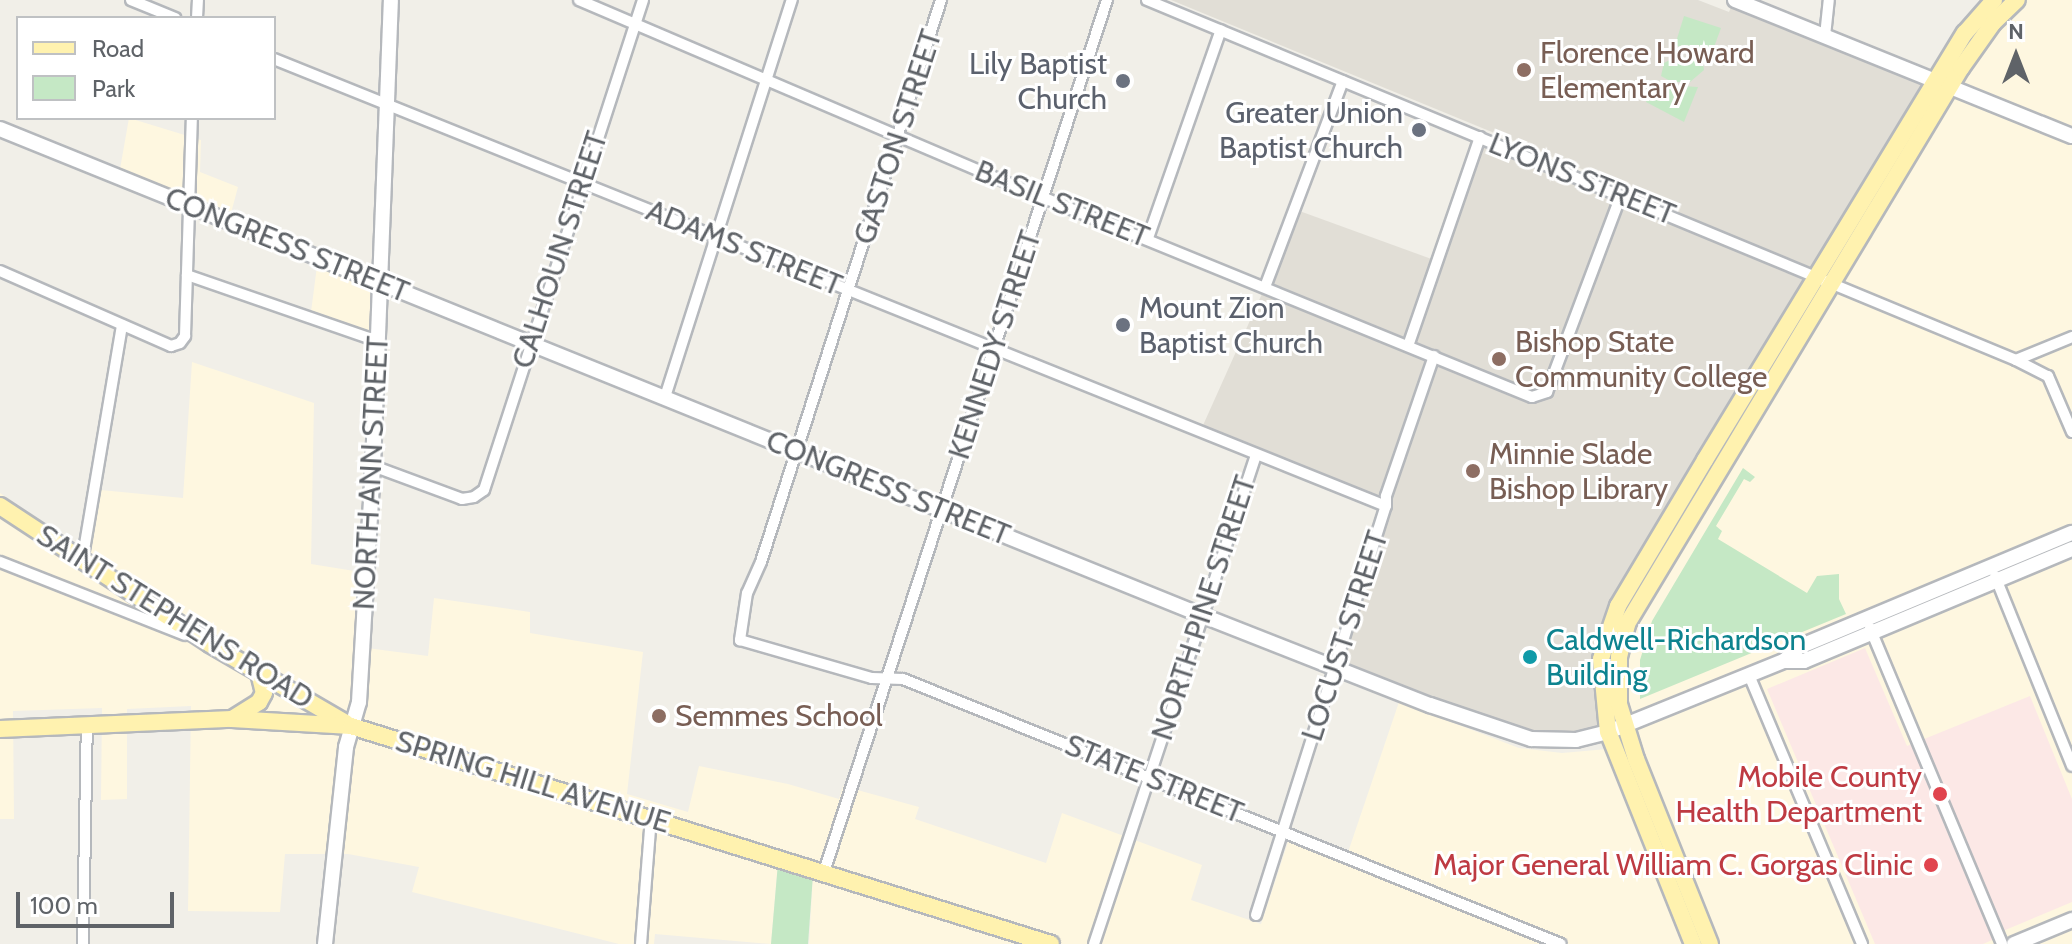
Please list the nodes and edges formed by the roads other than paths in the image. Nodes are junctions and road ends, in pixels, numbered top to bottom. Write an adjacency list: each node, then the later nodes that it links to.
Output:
1 (131, 0): 13 (street)
2 (391, 0): 21 (street, NORTH ANN STREET)
3 (579, 0): 14 (street, BASIL STREET)
4 (643, 0): 14 (street, CALHOUN STREET)
5 (792, 0): 18 (street)
6 (941, 0): 24 (street, GASTON STREET)
7 (1107, 0): 29 (street, KENNEDY STREET)
8 (1147, 0): 15 (street, LYONS STREET)
9 (1735, 0): 16 (street)
10 (1829, 0): 16 (street)
11 (1994, 0): 20 (main road)
12 (2017, 0): 20 (main road)
13 (170, 16)
14 (635, 24): 18 (street, BASIL STREET); 27 (street, CALHOUN STREET)
15 (1221, 30): 19 (street, LYONS STREET); 32 (street)
16 (1825, 36): 20 (street)
17 (276, 60): 21 (street, ADAMS STREET)
18 (766, 81): 24 (street, BASIL STREET); 31 (street)
19 (1343, 81): 26 (street, LYONS STREET); 37 (street)
20 (1943, 83): 25 (street); 35 (main road)
21 (387, 105): 27 (street, ADAMS STREET); 36 (street, NORTH ANN STREET)
22 (192, 120): 30 (street)
23 (0, 129): 30 (street, CONGRESS STREET)
24 (898, 136): 29 (street, BASIL STREET); 38 (street, GASTON STREET)
25 (2072, 136)
26 (1480, 137): 28 (street, LYONS STREET); 43 (street)
27 (582, 184): 31 (street, ADAMS STREET); 42 (street, CALHOUN STREET)
28 (1621, 195): 35 (street, LYONS STREET); 45 (street, BASIL STREET)
29 (1043, 197): 32 (street, BASIL STREET); 44 (street, KENNEDY STREET)
30 (189, 204): 34 (street); 36 (street, CONGRESS STREET)
31 (716, 237): 38 (street, ADAMS STREET); 47 (street)
32 (1148, 238): 37 (street, BASIL STREET)
33 (0, 271): 39 (street)
34 (187, 275): 39 (street); 41 (street)
35 (1824, 279): 46 (street, LYONS STREET); 70 (main road); 73 (main road)
36 (380, 283): 41 (street, NORTH ANN STREET); 42 (street, CONGRESS STREET)
37 (1265, 287): 43 (street, BASIL STREET)
38 (849, 290): 44 (street, ADAMS STREET); 49 (street, GASTON STREET)
39 (122, 325): 58 (street)
40 (2072, 337): 46 (street)
41 (378, 341): 51 (street, NORTH ANN STREET)
42 (529, 343): 47 (street, CONGRESS STREET); 51 (street, CALHOUN STREET)
43 (1408, 346): 45 (street, BASIL STREET)
44 (994, 347): 50 (street, ADAMS STREET); 54 (street, KENNEDY STREET)
45 (1434, 356): 53 (street, LOCUST STREET)
46 (2016, 360): 48 (street, LYONS STREET)
47 (665, 397): 49 (street, CONGRESS STREET)
48 (2072, 432)
49 (797, 451): 54 (street, CONGRESS STREET); 62 (street, GASTON STREET)
50 (1256, 455): 53 (street); 60 (street, NORTH PINE STREET)
51 (373, 466): 71 (street, NORTH ANN STREET)
52 (0, 506): 58 (main road, SAINT STEPHENS ROAD)
53 (1386, 506): 64 (street, LOCUST STREET)
54 (942, 510): 60 (street, CONGRESS STREET); 67 (street, KENNEDY STREET)
55 (2072, 533): 59 (street, CONGRESS STREET)
56 (2072, 549): 59 (street, CONGRESS STREET)
57 (0, 562): 63 (street)
58 (82, 562): 63 (main road, SAINT STEPHENS ROAD)
59 (1994, 574): 61 (street, CONGRESS STREET); 74 (street)
60 (1201, 615): 64 (street, CONGRESS STREET); 75 (street, NORTH PINE STREET)
61 (1869, 626): 66 (street, CONGRESS STREET); 90 (street)
62 (740, 640): 67 (street, STATE STREET)
63 (210, 644): 65 (main road, SAINT STEPHENS ROAD)
64 (1335, 668): 73 (street, CONGRESS STREET); 77 (street, LOCUST STREET)
65 (259, 673): 68 (main road); 71 (main road, SAINT STEPHENS ROAD)
66 (1749, 675): 70 (street, CONGRESS STREET); 89 (street)
67 (888, 679): 75 (street, STATE STREET); 78 (street, KENNEDY STREET)
68 (232, 719): 69 (main road, SPRING HILL AVENUE); 71 (main road, SPRING HILL AVENUE)
69 (87, 725): 72 (main road, SPRING HILL AVENUE); 81 (street)
70 (1625, 725): 73 (street, CONGRESS STREET); 88 (main road)
71 (351, 726): 76 (main road, SPRING HILL AVENUE); 82 (street, NORTH ANN STREET)
72 (0, 729)
73 (1608, 732): 87 (main road)
74 (2072, 766)
75 (1148, 776): 77 (street, STATE STREET); 85 (street, NORTH PINE STREET)
76 (651, 818): 78 (main road, SPRING HILL AVENUE); 83 (street)
77 (1283, 831): 79 (street, LOCUST STREET); 86 (street, STATE STREET)
78 (824, 872): 84 (main road, SPRING HILL AVENUE)
79 (1256, 915)
80 (2072, 920): 91 (street)
81 (83, 944)
82 (325, 944)
83 (641, 944)
84 (1048, 944)
85 (1094, 944)
86 (1561, 944)
87 (1693, 944)
88 (1710, 944)
89 (1862, 944)
90 (2002, 944)
91 (2014, 944)

